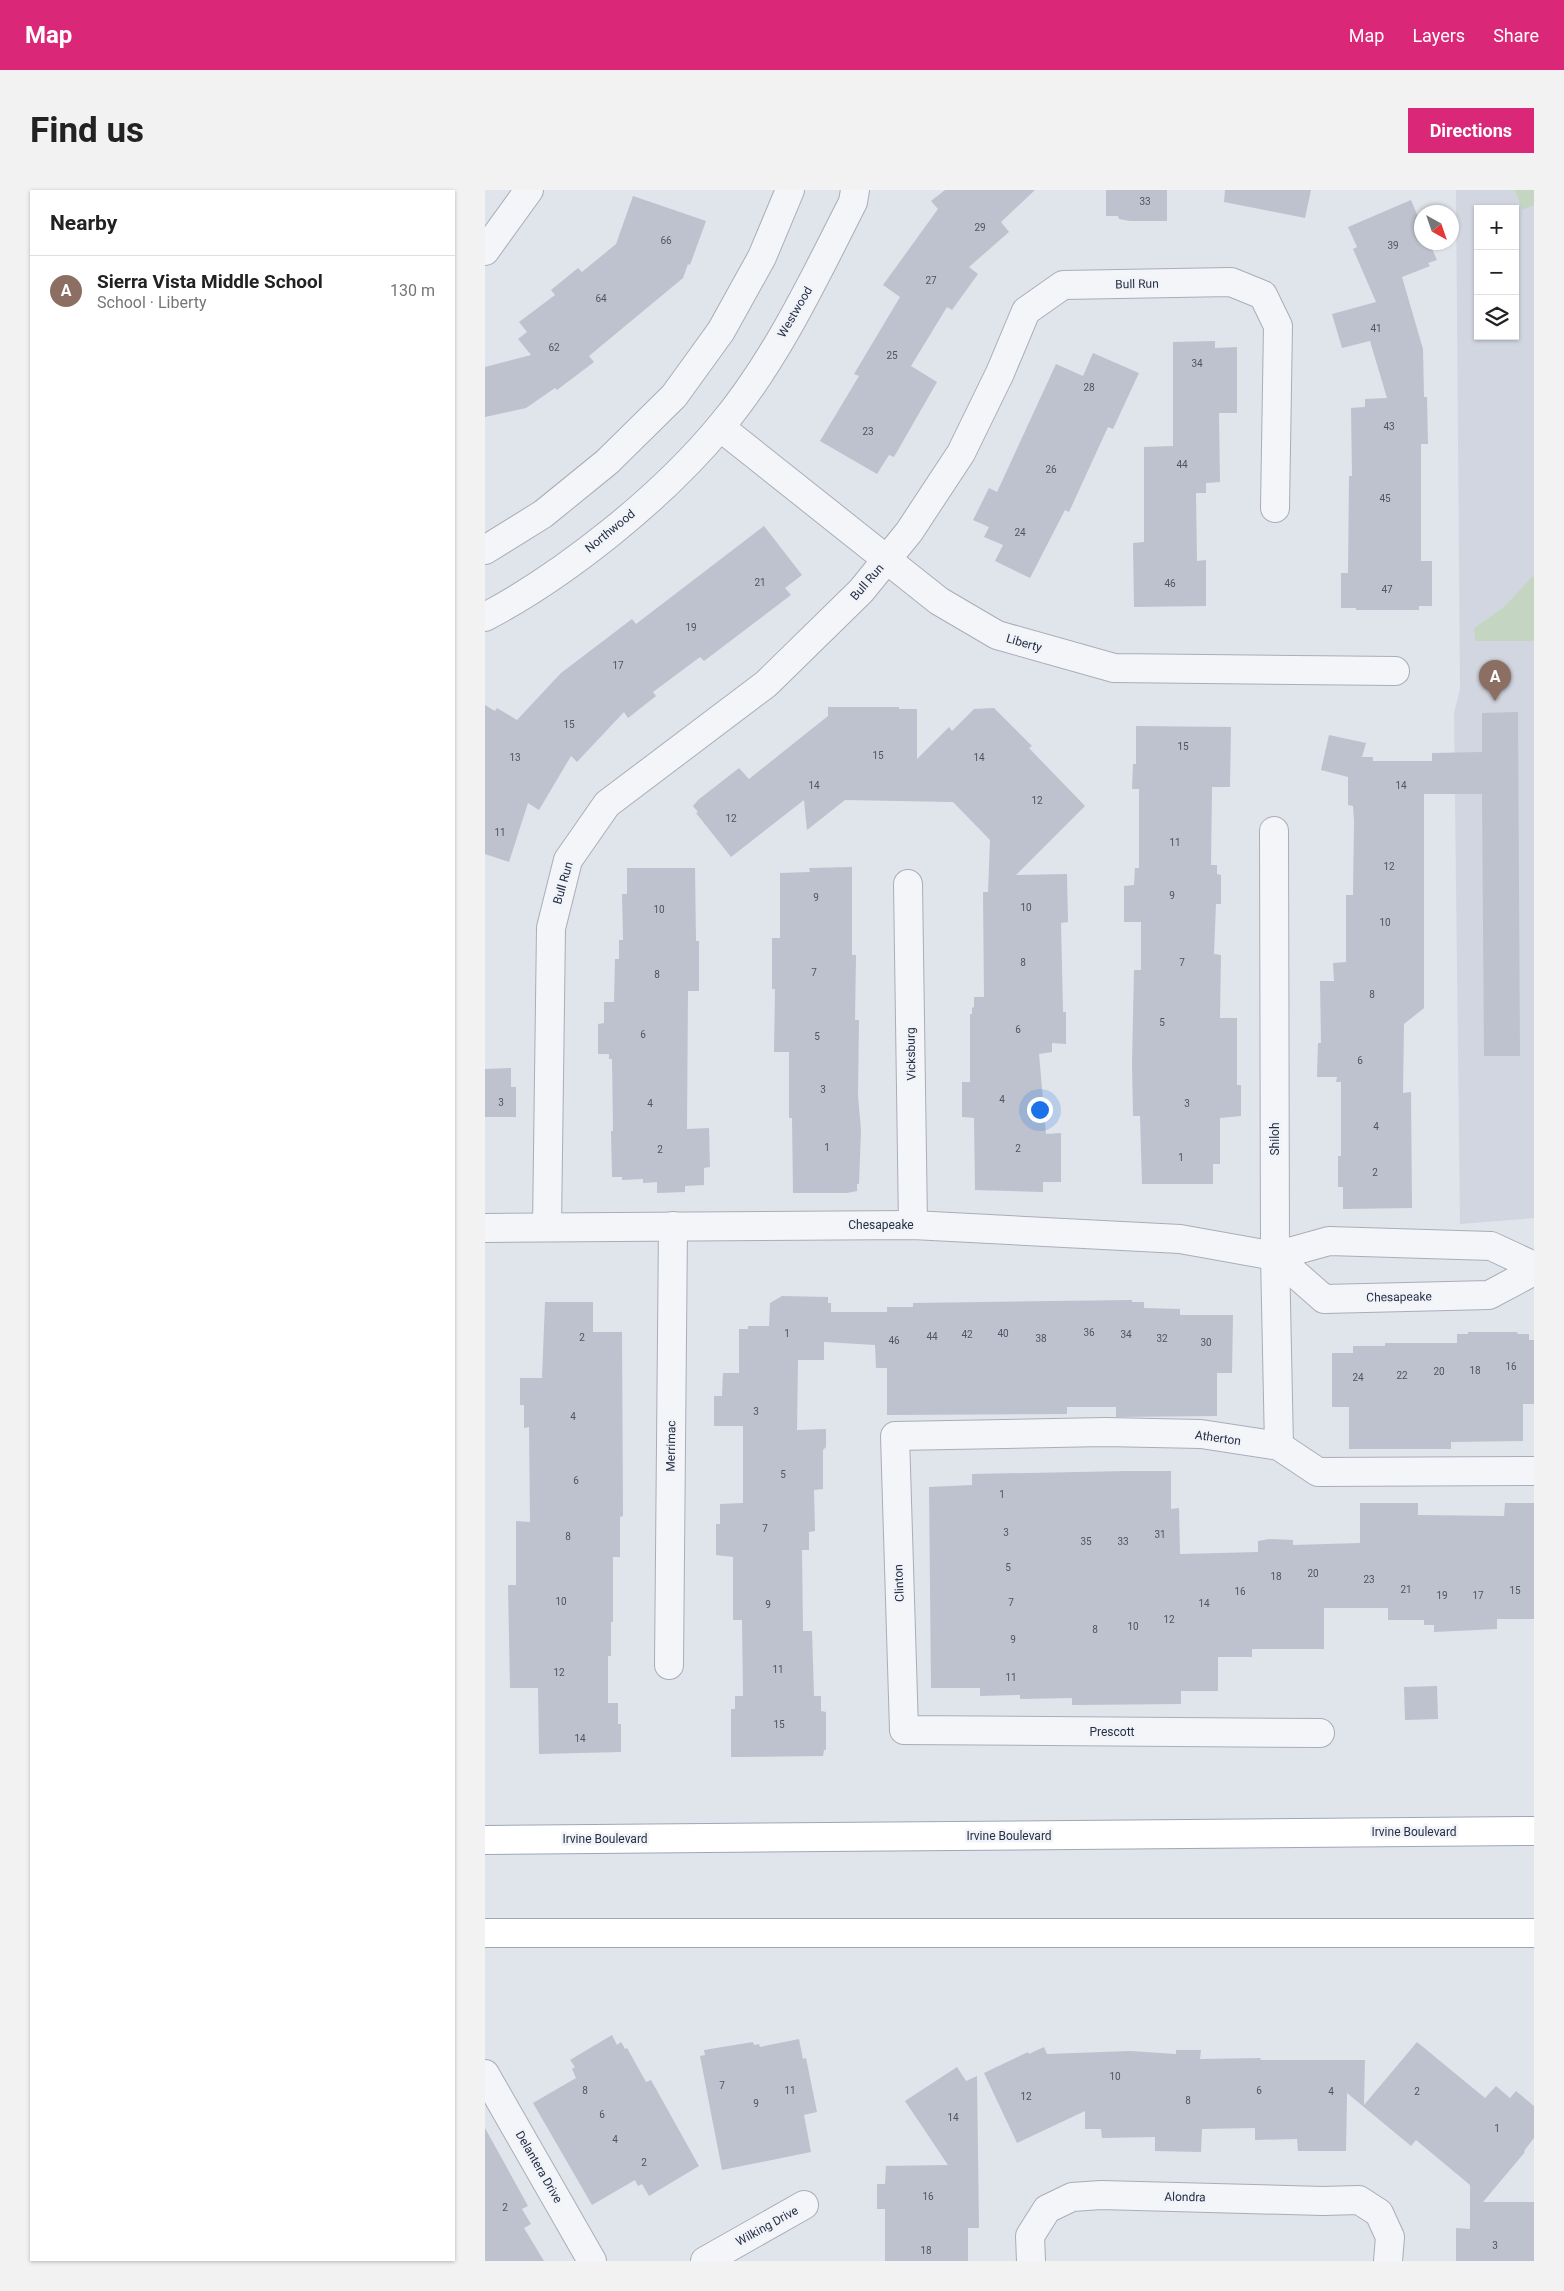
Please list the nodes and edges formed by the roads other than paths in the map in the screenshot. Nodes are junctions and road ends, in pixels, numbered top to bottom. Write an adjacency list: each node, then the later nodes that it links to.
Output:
1 (529, 190): 4 (street)
2 (790, 190): 7 (street)
3 (855, 190): 5 (street, Westwood)
4 (485, 251)
5 (720, 427): 8 (street, Liberty); 9 (street, Northwood)
6 (1275, 508): 8 (street, Bull Run)
7 (485, 550)
8 (886, 560): 10 (street, Liberty); 15 (street, Bull Run)
9 (485, 617)
10 (1395, 672)
11 (1273, 831): 17 (street, Shiloh)
12 (908, 884): 13 (street, Vicksburg)
13 (913, 1225): 14 (street, Chesapeake); 17 (street, Chesapeake)
14 (673, 1226): 15 (street, Chesapeake); 23 (street, Merrimac)
15 (547, 1227): 16 (street, Chesapeake)
16 (485, 1228)
17 (1275, 1256): 18 (street, Chesapeake); 19 (street, Chesapeake); 21 (street, Shiloh)
18 (1534, 1266)
19 (1534, 1271)
20 (895, 1436): 21 (street, Atherton); 24 (street, Clinton)
21 (1279, 1446): 22 (street, Atherton)
22 (1534, 1471)
23 (669, 1665)
24 (904, 1730): 25 (street, Prescott)
25 (1320, 1733)
26 (1534, 1832): 27 (main road, Irvine Boulevard)
27 (485, 1840)
28 (485, 1933): 29 (main road)
29 (1534, 1933)
30 (485, 2074): 32 (street, Delantera Drive)
31 (804, 2205): 33 (street, Wilking Drive)
32 (590, 2260)
33 (705, 2261)
34 (1031, 2261): 35 (street, Alondra)
35 (1388, 2261)

